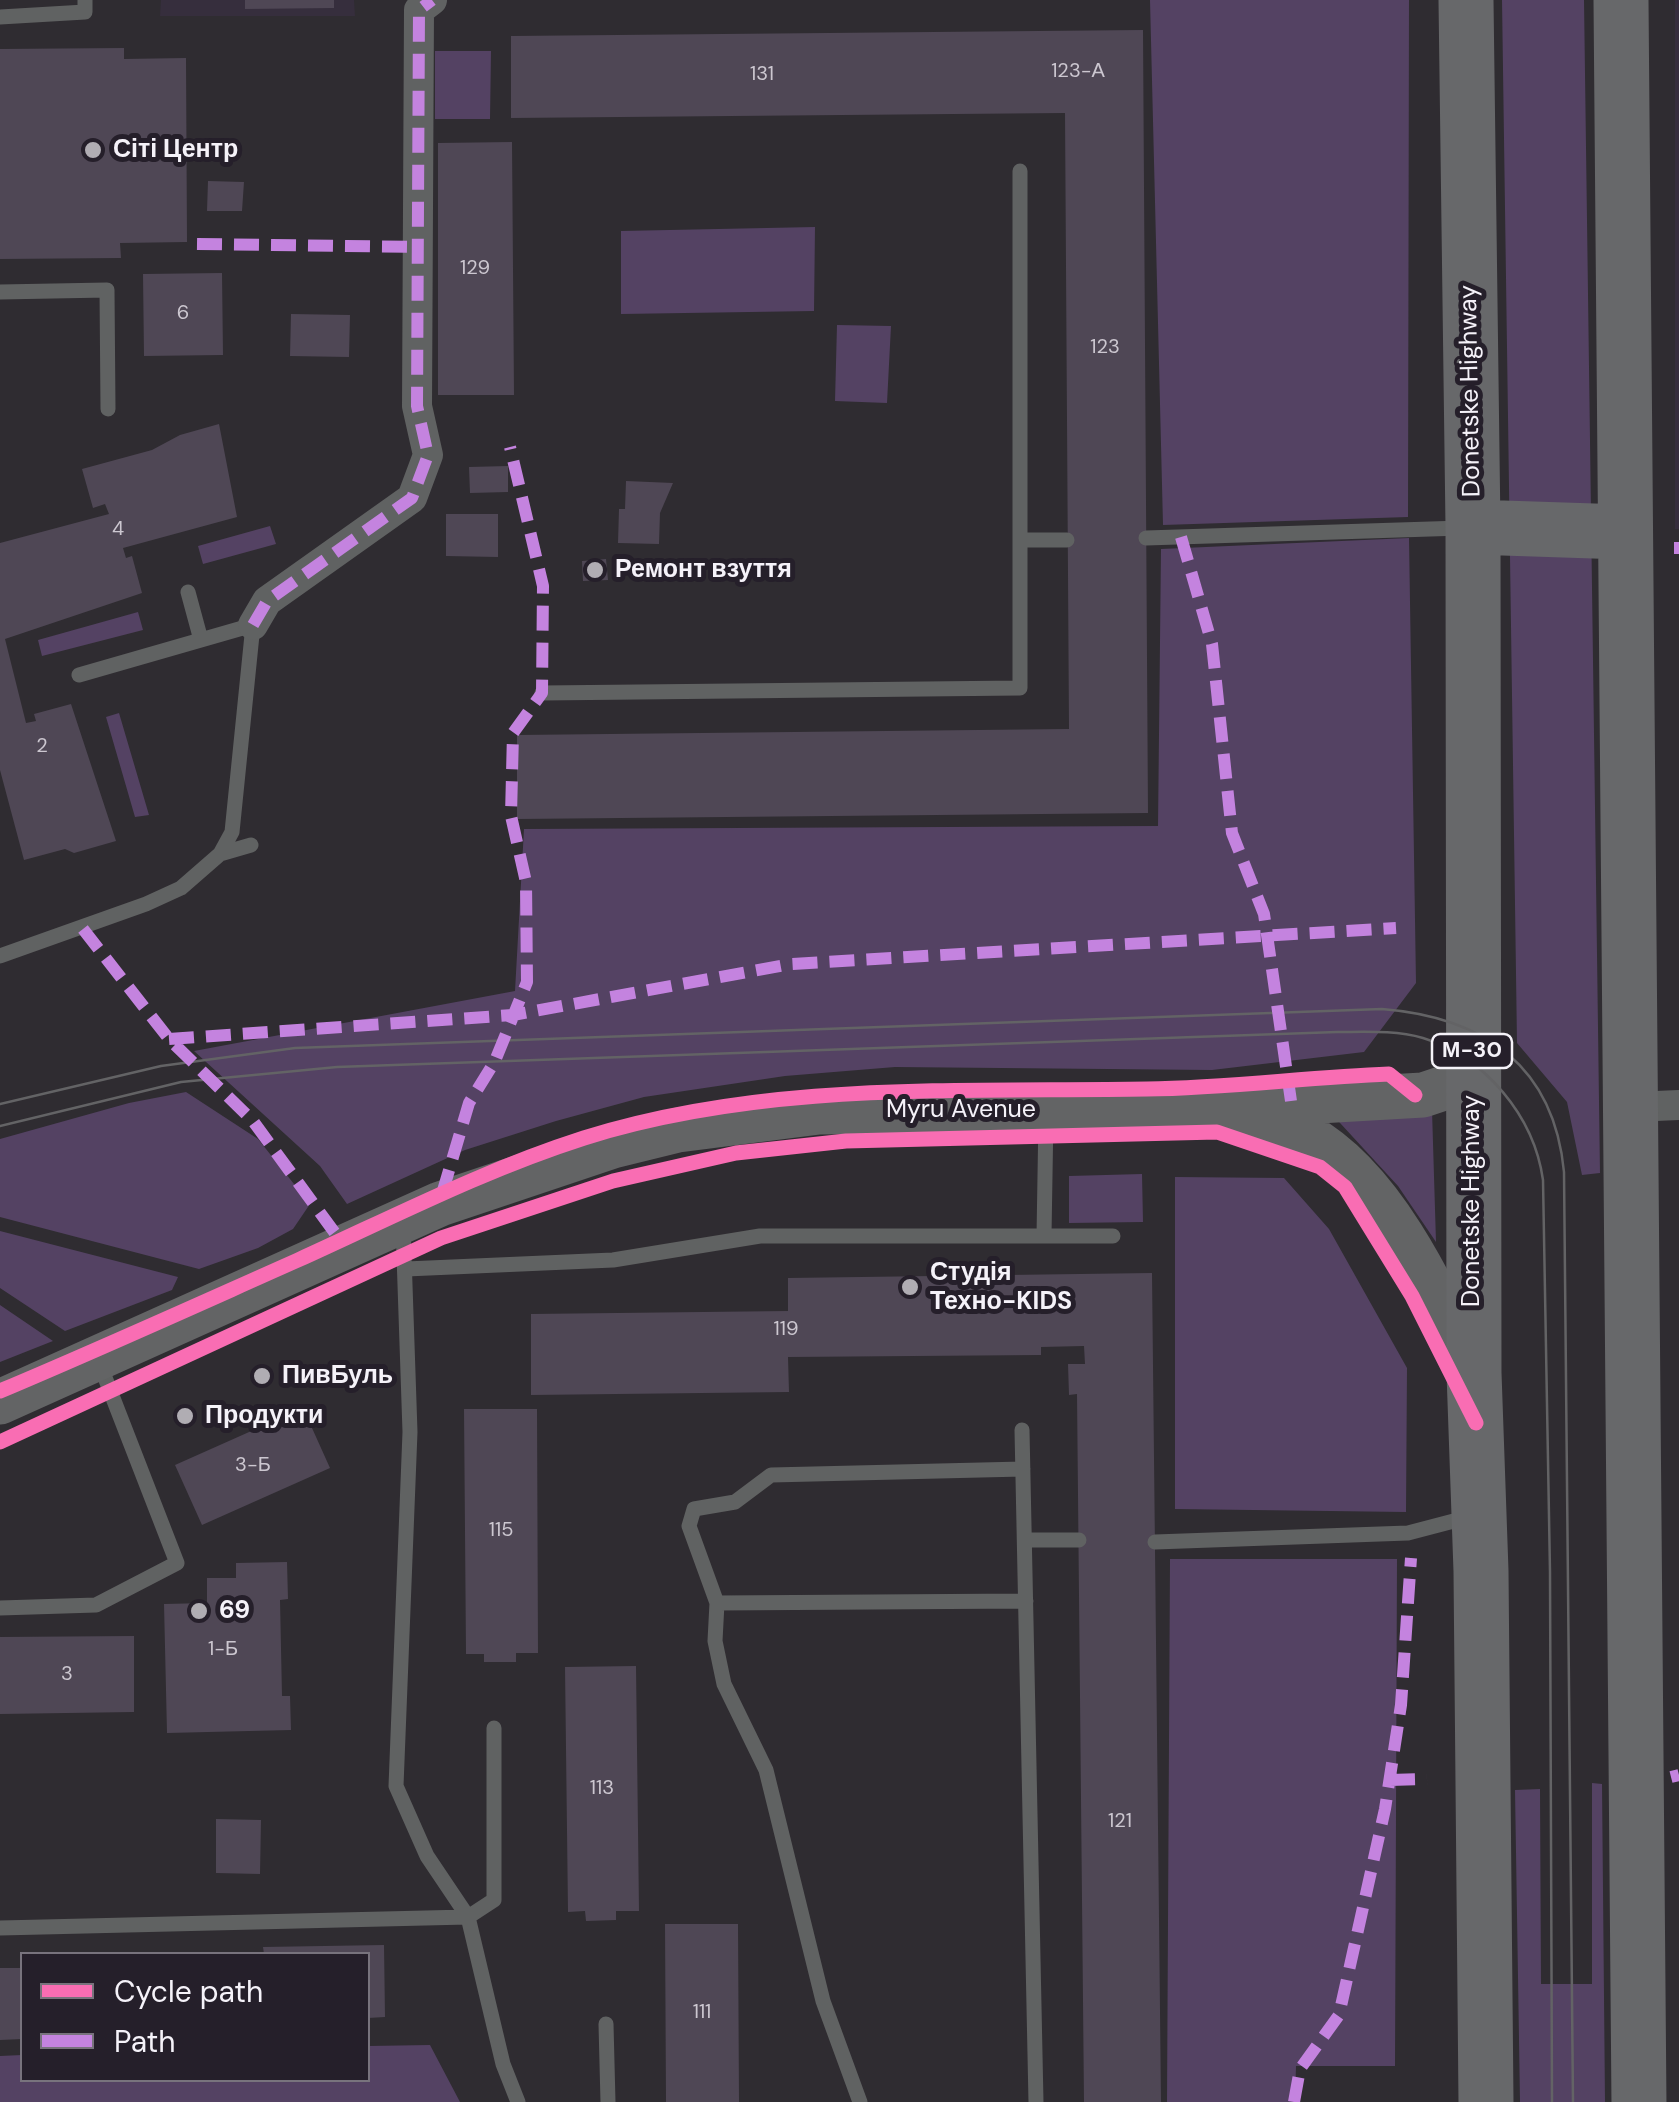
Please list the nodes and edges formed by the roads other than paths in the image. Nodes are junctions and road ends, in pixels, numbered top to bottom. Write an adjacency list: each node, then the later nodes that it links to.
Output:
1 (85, 0): 5 (lane)
2 (432, 0): 15 (street)
3 (1466, 0): 9 (highway, Donetske Highway / М-30)
4 (1621, 0): 10 (highway)
5 (0, 17)
6 (1020, 171): 12 (lane)
7 (0, 292): 8 (lane)
8 (108, 409)
9 (1472, 527): 10 (highway); 11 (lane); 22 (highway, Donetske Highway / М-30)
10 (1624, 532): 23 (highway)
11 (1146, 538)
12 (1022, 540): 13 (lane); 18 (lane)
13 (1067, 540)
14 (188, 592): 16 (lane)
15 (253, 625): 16 (lane); 20 (lane)
16 (201, 640): 17 (lane)
17 (79, 675)
18 (542, 693)
19 (251, 845): 20 (lane)
20 (220, 854): 21 (lane)
21 (0, 956)
22 (1472, 1063): 24 (street, Myru Avenue); 31 (highway, Donetske Highway / М-30)
23 (1656, 1106): 51 (highway)
24 (1197, 1108): 25 (street, Myru Avenue); 31 (street, Myru Avenue)
25 (1046, 1110): 26 (street, Myru Avenue); 27 (lane)
26 (403, 1222): 29 (lane); 30 (street, Myru Avenue)
27 (1044, 1236): 28 (lane); 29 (lane)
28 (1114, 1236)
29 (406, 1269): 43 (lane)
30 (98, 1358): 32 (street, Myru Avenue); 41 (lane)
31 (1474, 1373): 35 (highway, Donetske Highway / М-30)
32 (0, 1402)
33 (1022, 1430): 34 (lane)
34 (1023, 1469): 36 (lane); 40 (lane)
35 (1480, 1514): 38 (lane); 50 (highway, Donetske Highway / М-30)
36 (1025, 1540): 37 (lane); 39 (lane)
37 (1079, 1540)
38 (1155, 1542)
39 (1026, 1601): 40 (lane); 49 (lane)
40 (717, 1603): 48 (lane)
41 (0, 1608)
42 (494, 1728): 43 (lane)
43 (468, 1917): 44 (lane); 46 (lane)
44 (0, 1928)
45 (606, 2024): 47 (lane)
46 (518, 2102)
47 (608, 2102)
48 (860, 2102)
49 (1036, 2102)
50 (1486, 2102)
51 (1640, 2102)

